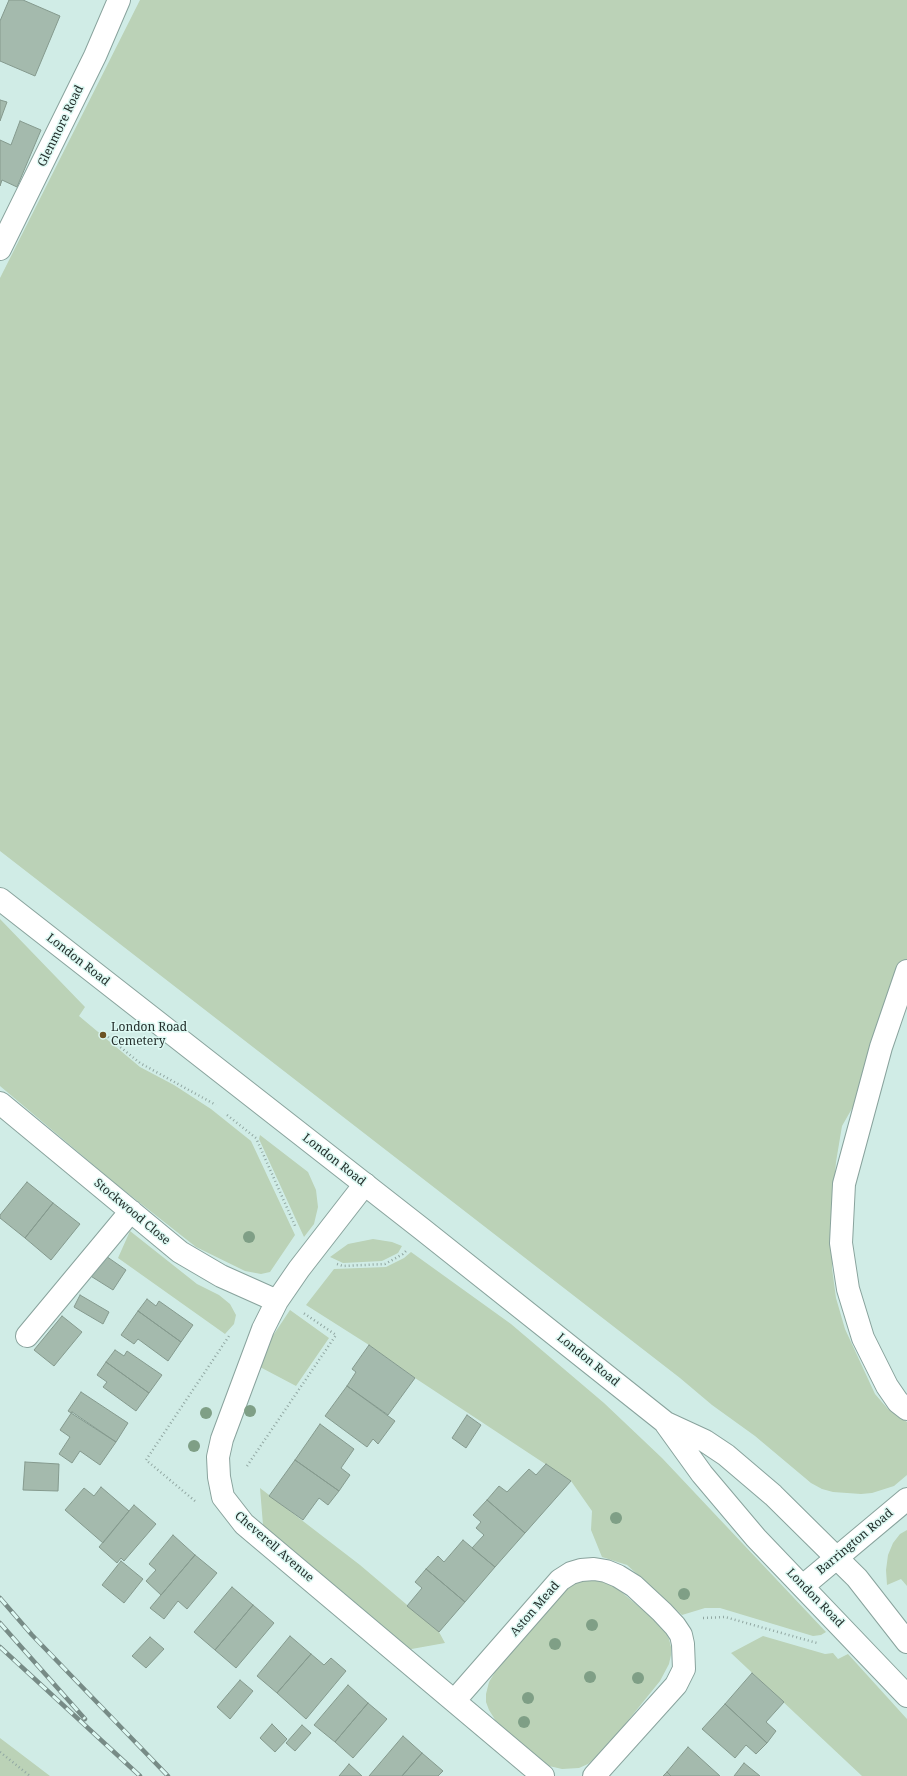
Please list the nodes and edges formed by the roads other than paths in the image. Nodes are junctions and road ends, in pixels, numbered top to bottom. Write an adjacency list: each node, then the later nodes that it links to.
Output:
1 (119, 0): 2 (main road, Glenmore Road)
2 (0, 250)
3 (0, 899): 6 (main road, London Road)
4 (907, 971): 10 (main road)
5 (0, 1103): 7 (main road, Stockwood Close)
6 (365, 1184): 8 (main road, Cheverell Avenue); 11 (main road, London Road)
7 (131, 1211): 8 (main road, Stockwood Close); 9 (main road)
8 (277, 1301): 17 (main road, Cheverell Avenue)
9 (27, 1336)
10 (907, 1409)
11 (666, 1423): 13 (main road, London Road); 14 (main road, London Road)
12 (907, 1499): 13 (main road, Barrington Road)
13 (837, 1558): 14 (main road, Barrington Road); 15 (main road, London Road)
14 (803, 1586): 16 (main road, London Road)
15 (907, 1642)
16 (907, 1696)
17 (455, 1700): 18 (main road, Cheverell Avenue); 19 (main road, Aston Mead)
18 (543, 1776)
19 (594, 1776)

